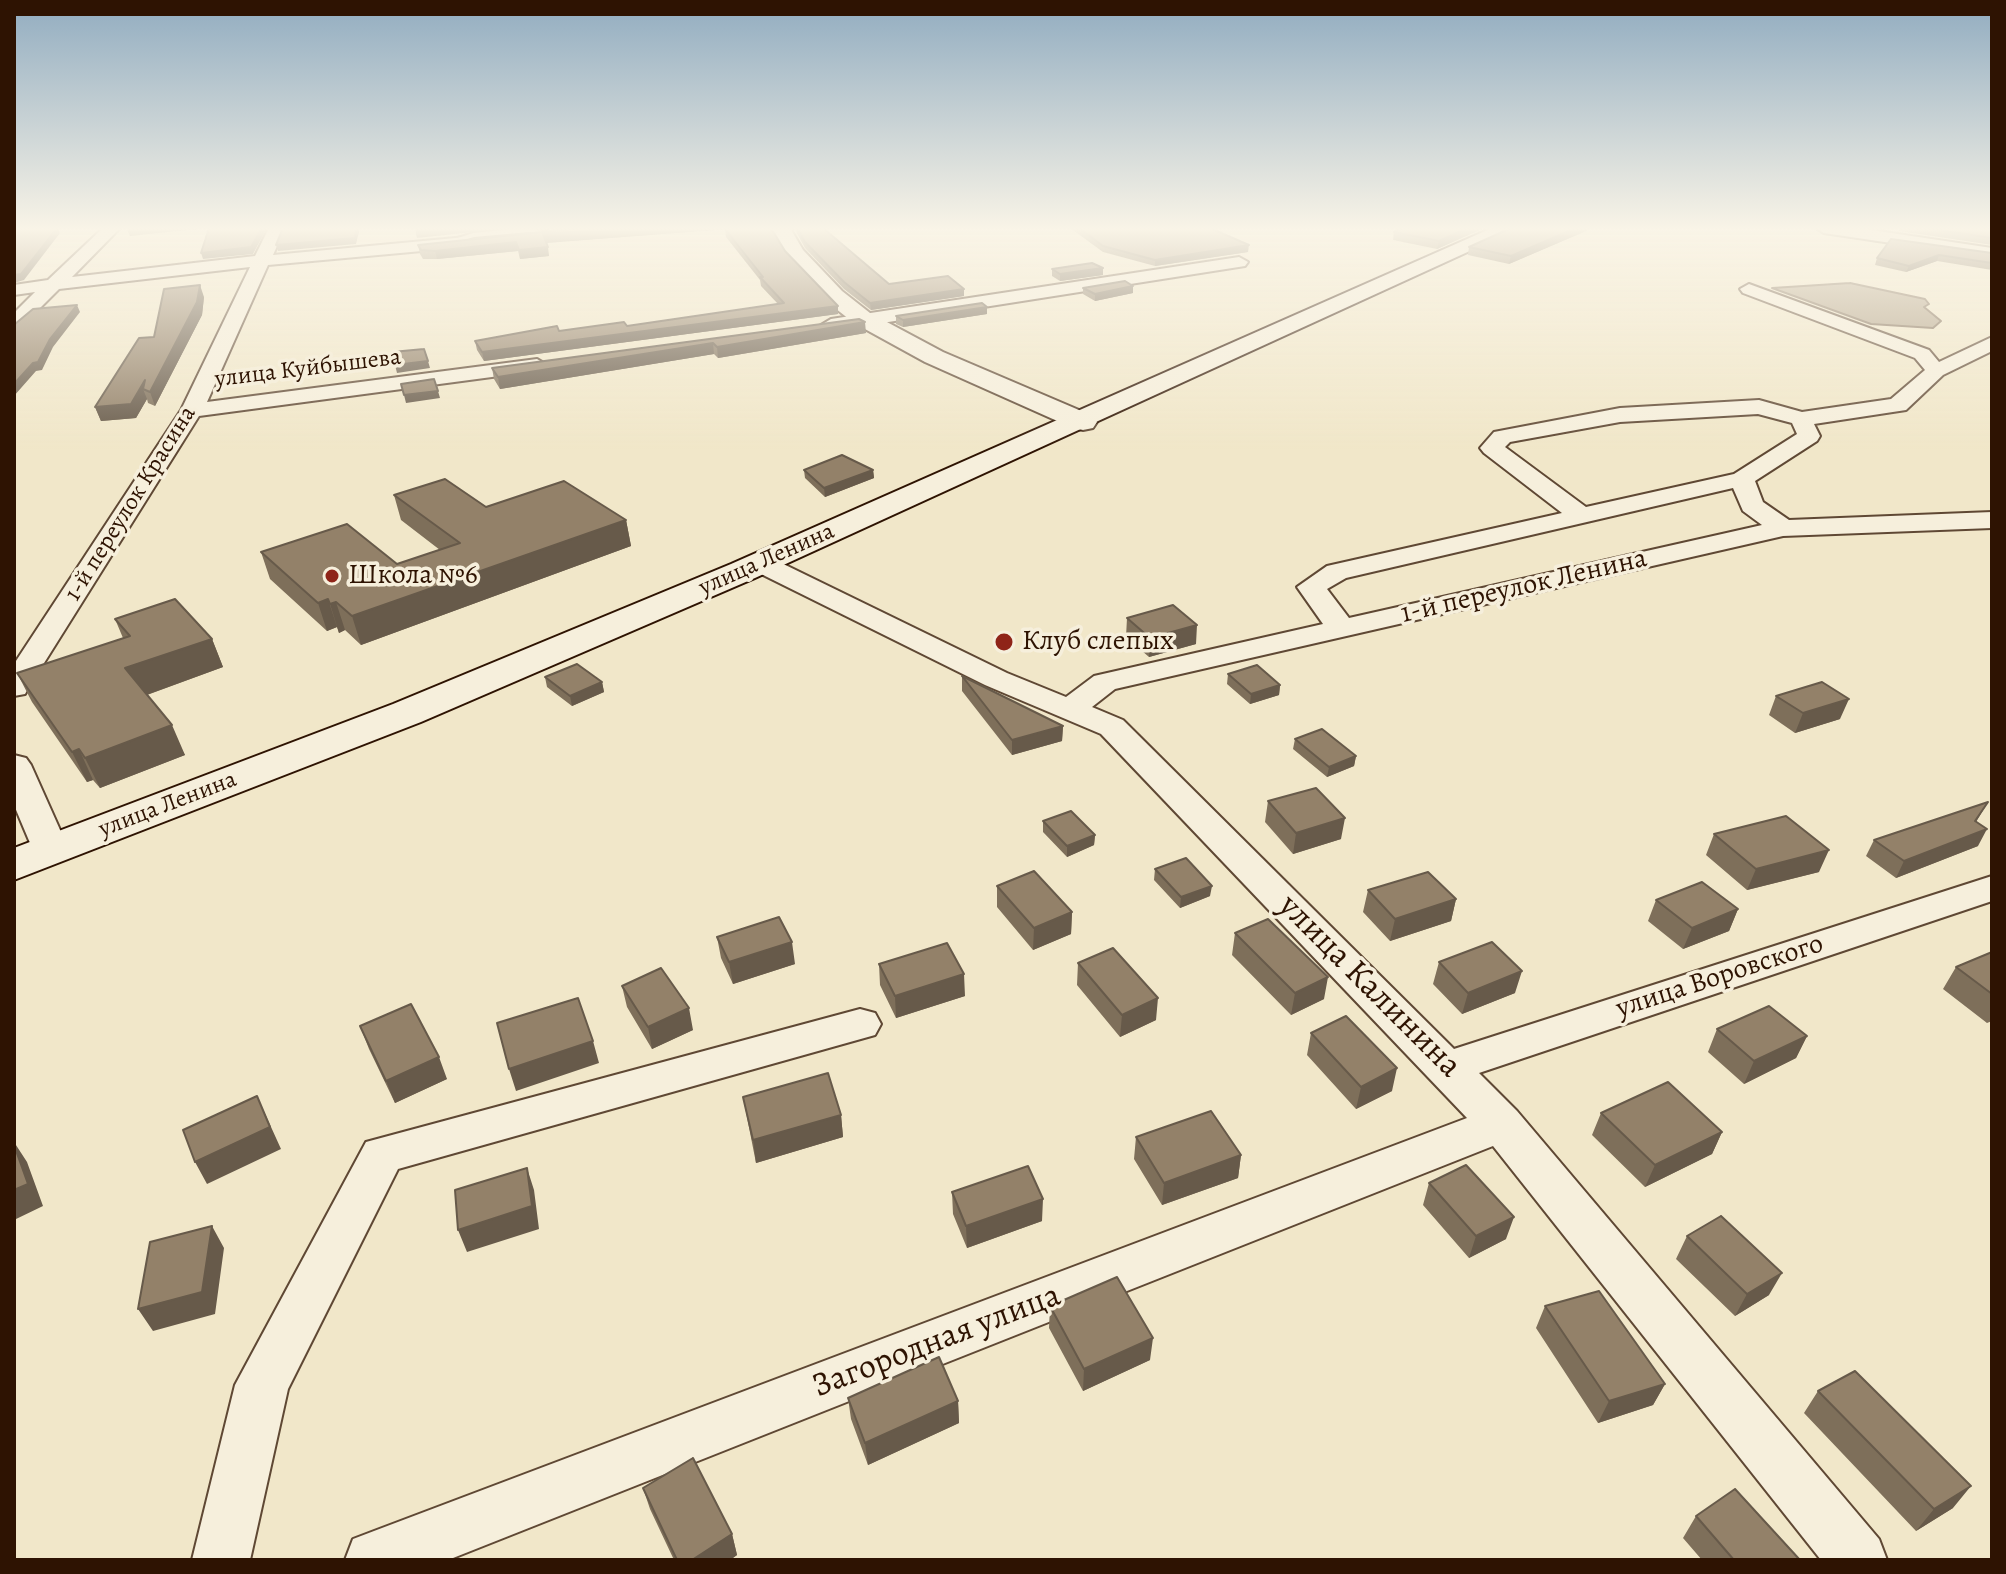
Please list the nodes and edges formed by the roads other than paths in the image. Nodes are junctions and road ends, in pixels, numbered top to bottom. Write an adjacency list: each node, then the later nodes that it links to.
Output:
1 (35, 301): 8 (street)
2 (241, 301): 13 (street, 1-й переулок Красина)
3 (841, 301): 7 (street)
4 (973, 301): 7 (street)
5 (1348, 301): 15 (main road, улица Ленина)
6 (1782, 301): 12 (street)
7 (862, 318): 9 (street); 15 (street)
8 (14, 323)
9 (818, 327)
10 (1992, 343): 12 (street)
11 (554, 362): 13 (street, улица Куйбышева)
12 (1936, 371): 14 (street)
13 (192, 410): 22 (street, 1-й переулок Красина)
14 (1801, 419): 16 (street); 17 (street)
15 (1083, 422): 20 (main road, улица Ленина)
16 (1742, 479): 17 (street); 19 (street)
17 (1579, 514): 21 (street)
18 (1992, 520): 19 (street, 1-й переулок Ленина)
19 (1783, 528): 21 (street, 1-й переулок Ленина)
20 (760, 563): 23 (street, улица Калинина); 25 (main road, улица Ленина)
21 (1342, 629): 23 (street, 1-й переулок Ленина)
22 (14, 687)
23 (1068, 710): 28 (street, улица Калинина)
24 (14, 765): 25 (street)
25 (32, 858)
26 (1992, 888): 28 (street, улица Воровского)
27 (860, 1024): 30 (street)
28 (1448, 1067): 29 (street, улица Калинина)
29 (1501, 1124): 31 (street, Загородная улица); 32 (street, улица Калинина)
30 (221, 1560)
31 (374, 1560)
32 (1858, 1560)

